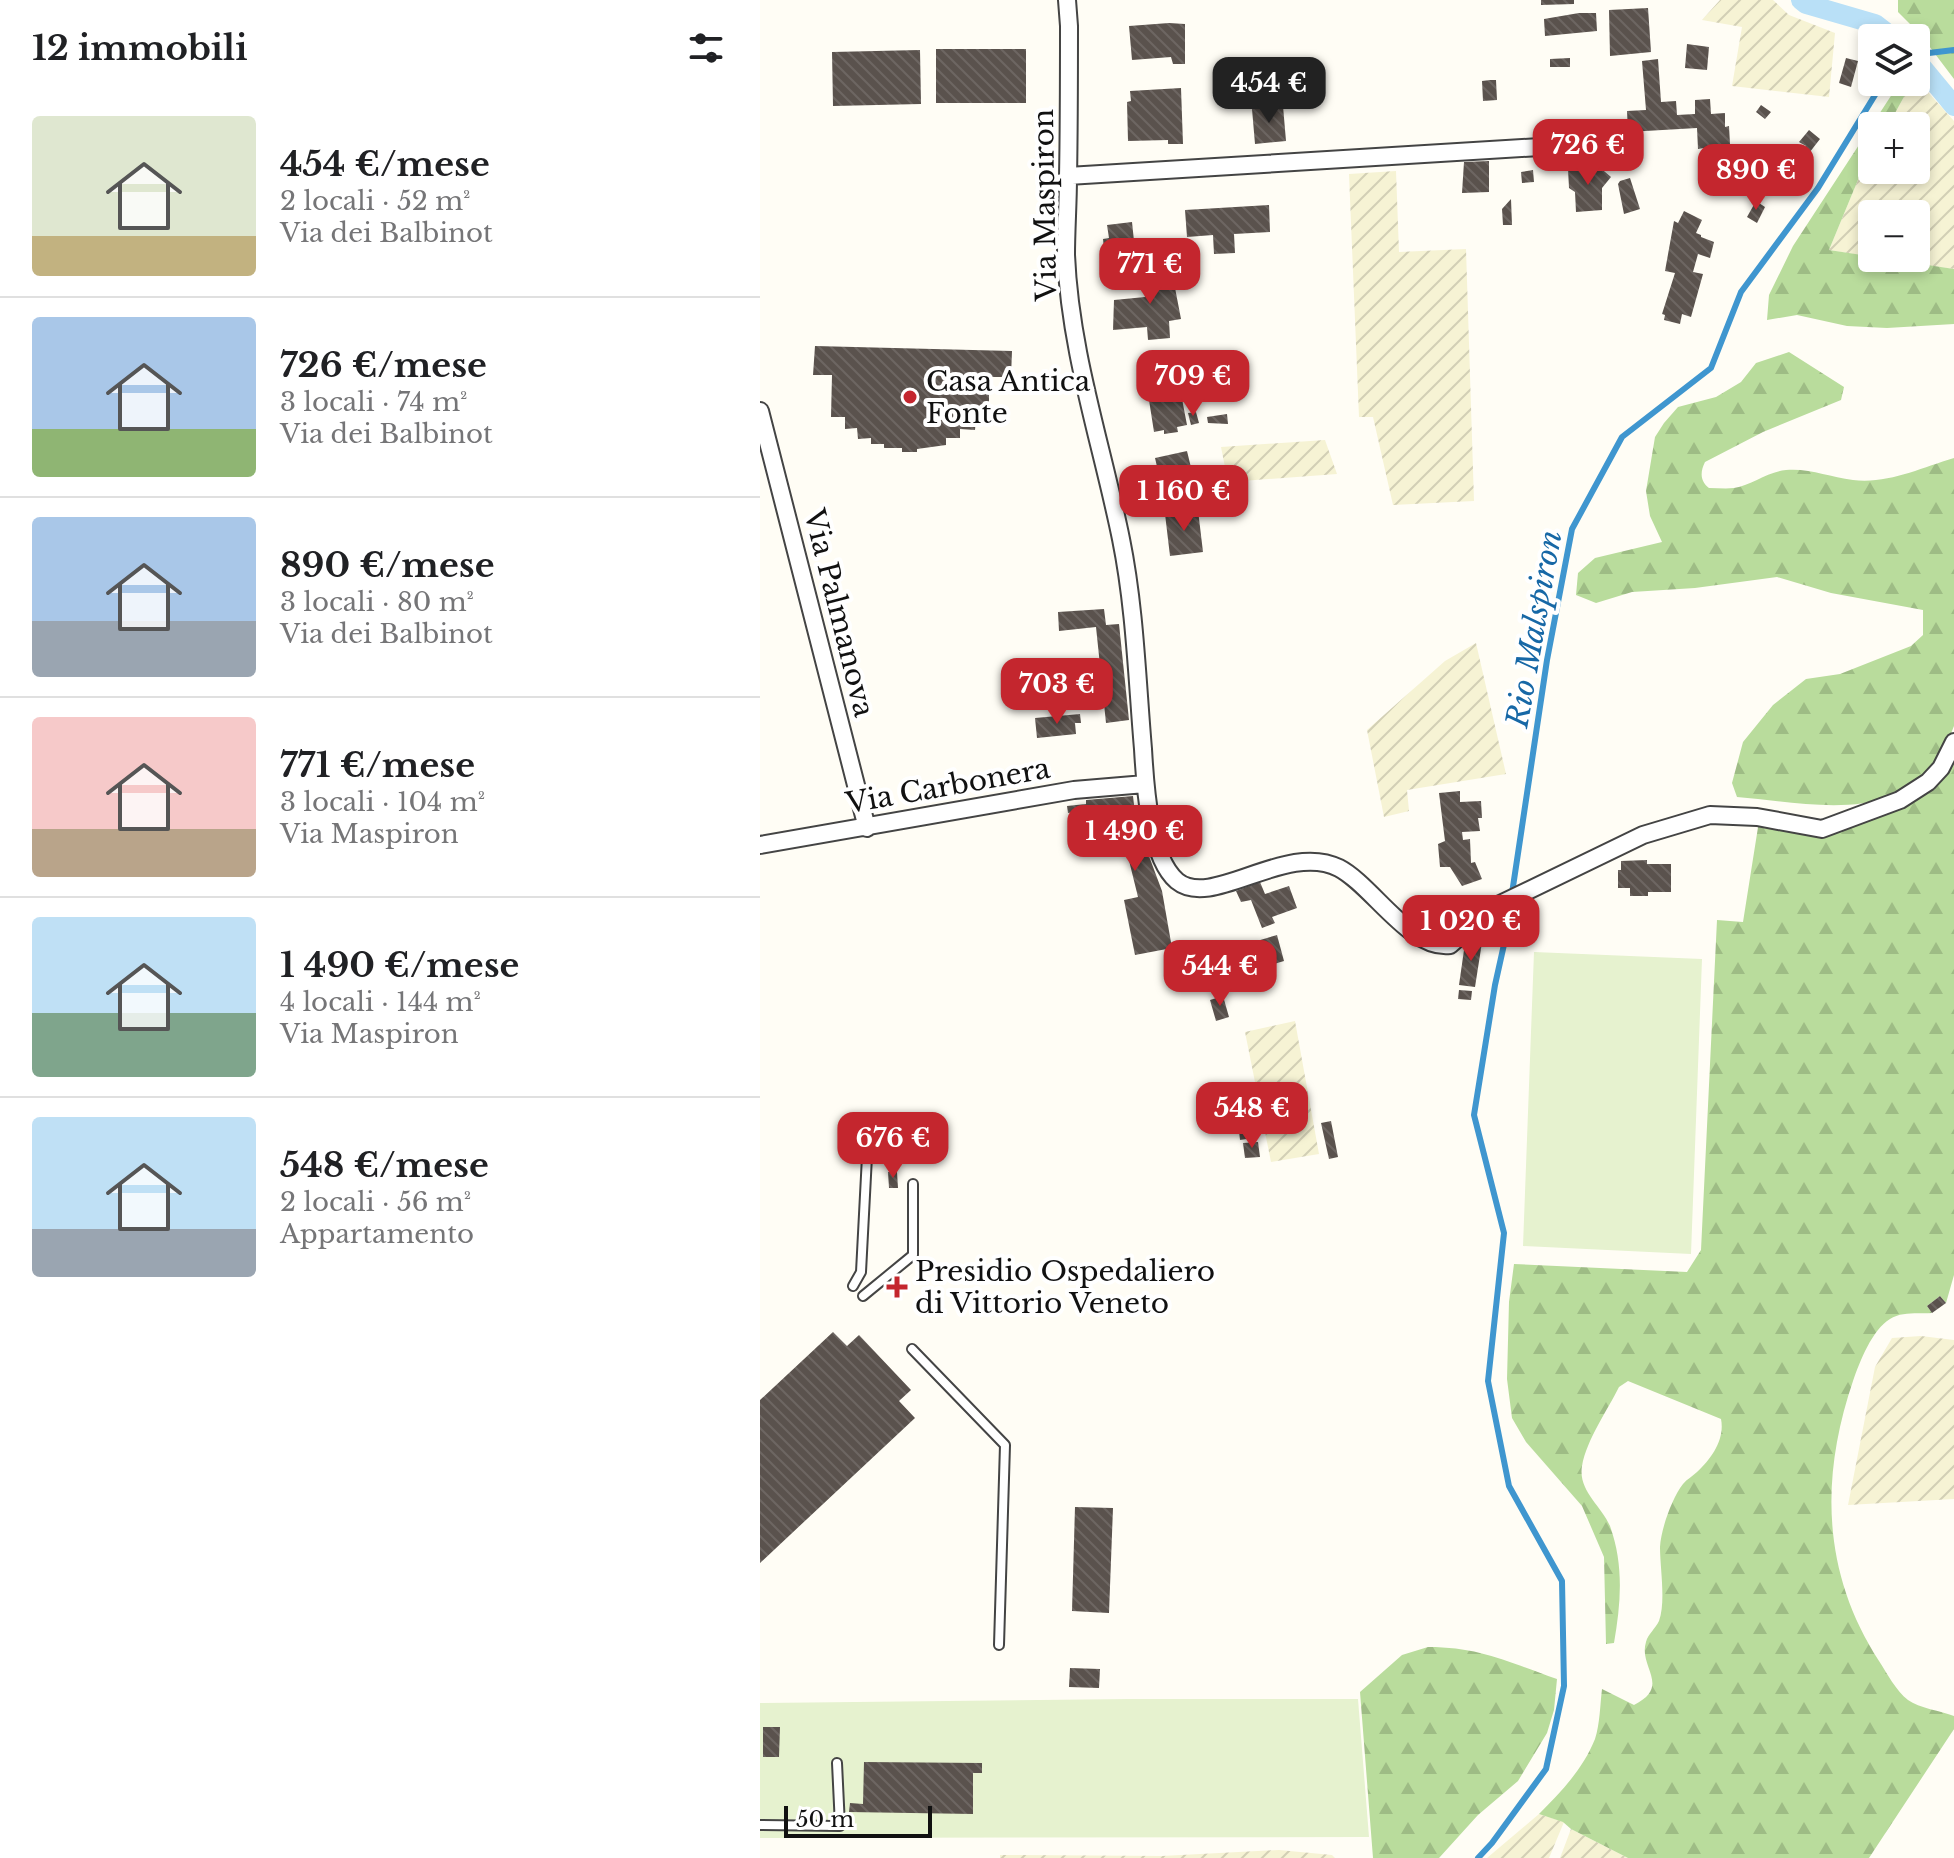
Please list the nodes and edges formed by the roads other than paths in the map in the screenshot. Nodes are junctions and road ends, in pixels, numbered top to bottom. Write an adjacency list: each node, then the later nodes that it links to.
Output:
1 (1067, 0): 3 (street, Via Maspiron)
2 (1622, 153): 3 (street)
3 (1068, 176): 6 (street, Via Maspiron)
4 (760, 411): 7 (street, Via Palmanova)
5 (1954, 742): 6 (street, Via Maspiron)
6 (1145, 784): 7 (street, Via Carbonera)
7 (867, 828): 8 (street, Via Carbonera)
8 (760, 845)
9 (868, 1137): 11 (lane)
10 (913, 1184): 12 (lane)
11 (853, 1286)
12 (863, 1296)
13 (912, 1349): 14 (lane)
14 (999, 1645)
15 (837, 1763): 16 (lane)
16 (760, 1825)

